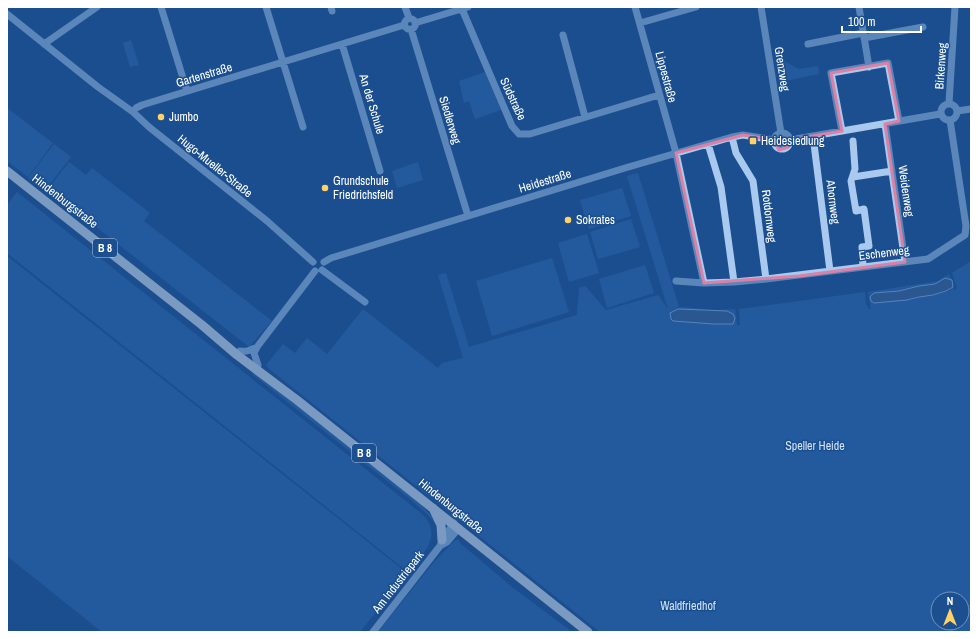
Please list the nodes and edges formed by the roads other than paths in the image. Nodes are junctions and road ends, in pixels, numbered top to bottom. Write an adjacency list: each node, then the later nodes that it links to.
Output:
1 (97, 7): 20 (street)
2 (161, 7): 25 (street)
3 (266, 7): 23 (street)
4 (405, 7): 12 (street)
5 (635, 7): 14 (street, Lippestraße)
6 (696, 7): 14 (street)
7 (761, 7): 38 (street, Grenzweg)
8 (858, 7): 19 (street)
9 (955, 7): 27 (street, Birkenweg)
10 (465, 8): 13 (street); 32 (street, Südstraße)
11 (7, 14): 20 (street, Hugo-Mueller-Straße)
12 (409, 18): 13 (street); 15 (street)
13 (416, 22): 17 (street)
14 (640, 23): 26 (street, Lippestraße)
15 (404, 25): 17 (street); 21 (street, Gartenstraße)
16 (923, 27): 19 (street)
17 (411, 29): 50 (street, Siedlerweg)
18 (563, 35): 32 (street)
19 (863, 35): 22 (street); 24 (street)
20 (44, 44): 30 (street, Hugo-Mueller-Straße)
21 (342, 44): 23 (street, Gartenstraße); 47 (street, An der Schule)
22 (808, 44)
23 (284, 62): 25 (street, Gartenstraße); 36 (street)
24 (869, 66): 34 (street); 37 (street)
25 (187, 91): 30 (street, Gartenstraße)
26 (659, 95): 32 (street, Südstraße); 45 (street, Lippestraße)
27 (949, 103): 29 (street); 31 (street)
28 (971, 109): 29 (street)
29 (957, 111): 33 (street)
30 (133, 112): 51 (street, Hugo-Mueller-Straße)
31 (940, 114): 33 (street); 34 (street, Heidestraße)
32 (585, 117)
33 (950, 120): 53 (street, Eschenweg)
34 (899, 121): 35 (street, Heidestraße)
35 (884, 124): 37 (street, Heidestraße); 48 (street, Weidenweg)
36 (303, 127)
37 (842, 131): 39 (street, Heidestraße)
38 (781, 133): 41 (street); 42 (street)
39 (813, 136): 42 (street, Heidestraße); 56 (street, Ahornweg)
40 (732, 137): 41 (street, Heidestraße); 44 (street, Heidestraße); 57 (street, Rotdornweg)
41 (774, 140): 42 (street, Heidestraße)
42 (790, 140)
43 (853, 141): 49 (street)
44 (708, 144): 45 (street, Heidestraße); 59 (street)
45 (676, 153): 50 (street, Heidestraße); 60 (street)
46 (7, 171): 62 (main road, Hindenburgstraße / B 8)
47 (380, 171)
48 (892, 171): 49 (street); 53 (street, Weidenweg)
49 (853, 177): 54 (street)
50 (468, 216): 52 (street, Heidestraße)
51 (313, 262): 52 (street, Heidestraße); 55 (street)
52 (324, 262): 55 (street)
53 (905, 262): 54 (street, Eschenweg)
54 (863, 267): 56 (street, Eschenweg)
55 (319, 270): 61 (street); 63 (street)
56 (830, 271): 57 (street, Eschenweg)
57 (766, 279): 59 (street)
58 (676, 280): 60 (street)
59 (734, 282): 60 (street)
60 (704, 283)
61 (364, 302)
62 (202, 325): 64 (main road, Hindenburgstraße / B 8); 66 (main road, Hindenburgstraße / B 8)
63 (257, 347): 64 (street); 65 (street)
64 (240, 351): 65 (main road, Hindenburgstraße / B 8)
65 (258, 365): 66 (main road, Hindenburgstraße / B 8)
66 (297, 400): 67 (main road, Hindenburgstraße / B 8)
67 (432, 506): 68 (main road, Hindenburgstraße / B 8); 69 (main road)
68 (456, 526): 69 (street, Am Industriepark); 71 (main road, Hindenburgstraße / B 8)
69 (441, 543): 70 (street, Am Industriepark)
70 (373, 632)
71 (588, 632)

